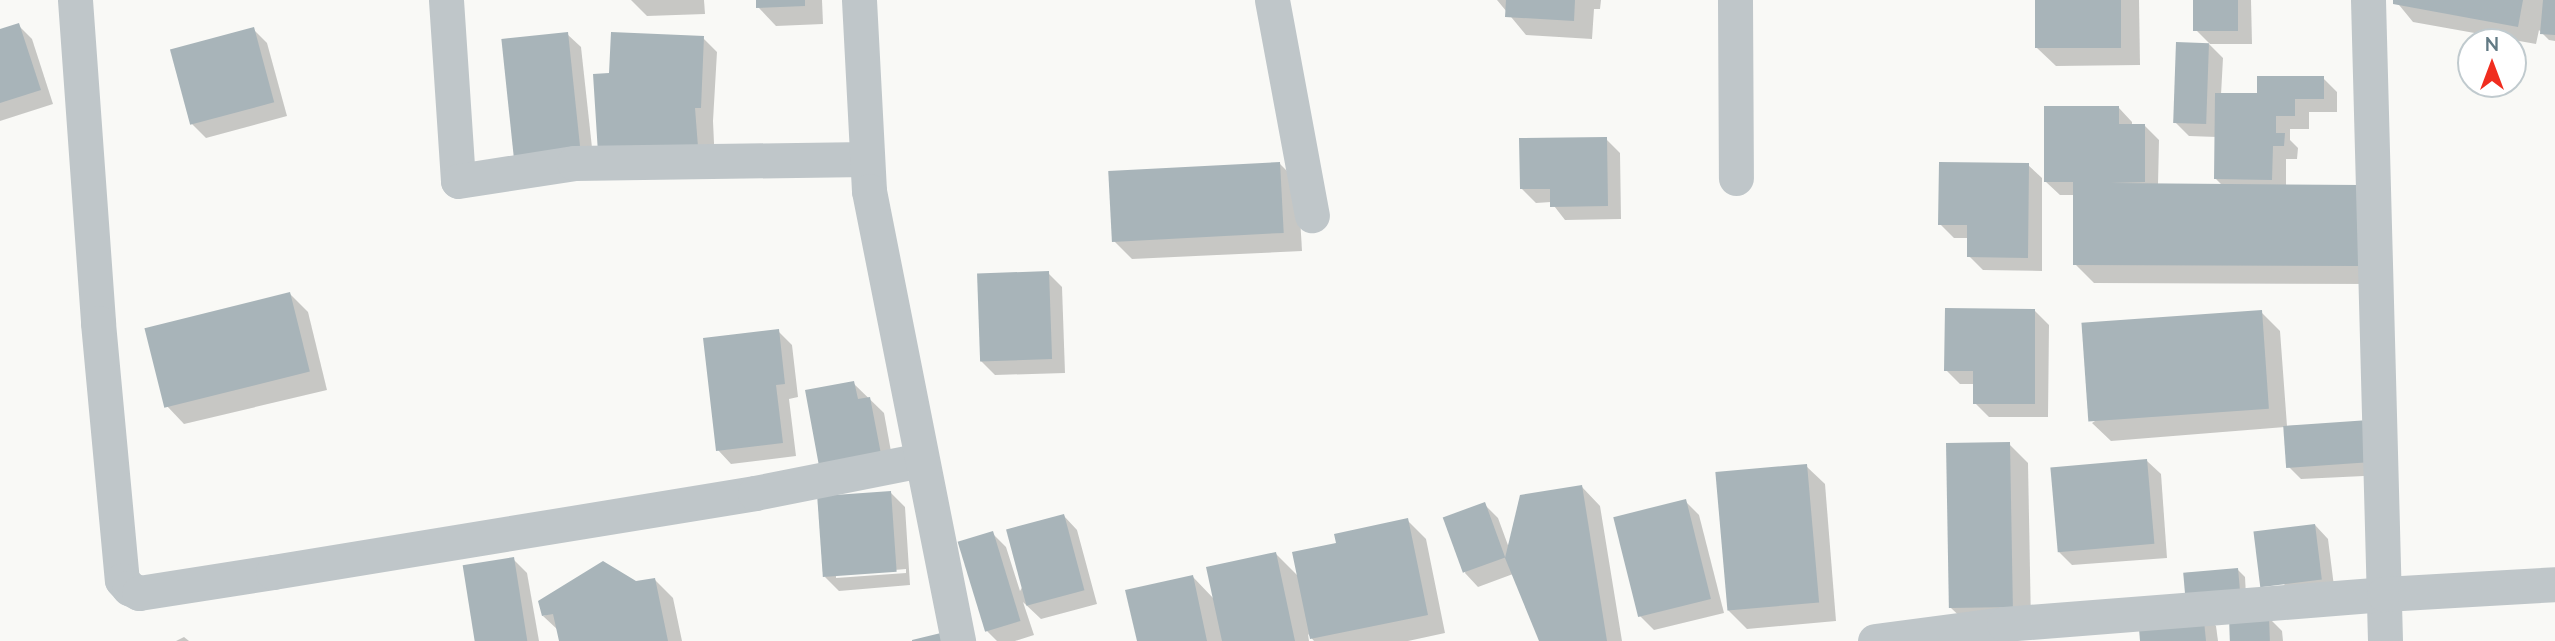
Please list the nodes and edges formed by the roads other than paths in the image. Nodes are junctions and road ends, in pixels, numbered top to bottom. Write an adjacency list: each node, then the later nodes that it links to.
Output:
1 (75, 0): 10 (street)
2 (446, 0): 7 (street)
3 (859, 0): 7 (street)
4 (1272, 0): 9 (street)
5 (1735, 0): 8 (street)
6 (2368, 0): 12 (street)
7 (867, 159): 10 (street)
8 (1736, 178)
9 (1312, 215)
10 (921, 460): 14 (street)
11 (2555, 584): 12 (street)
12 (2384, 594): 13 (street); 16 (street)
13 (2004, 633): 15 (street)
14 (958, 641)
15 (1875, 641)
16 (2385, 641)

